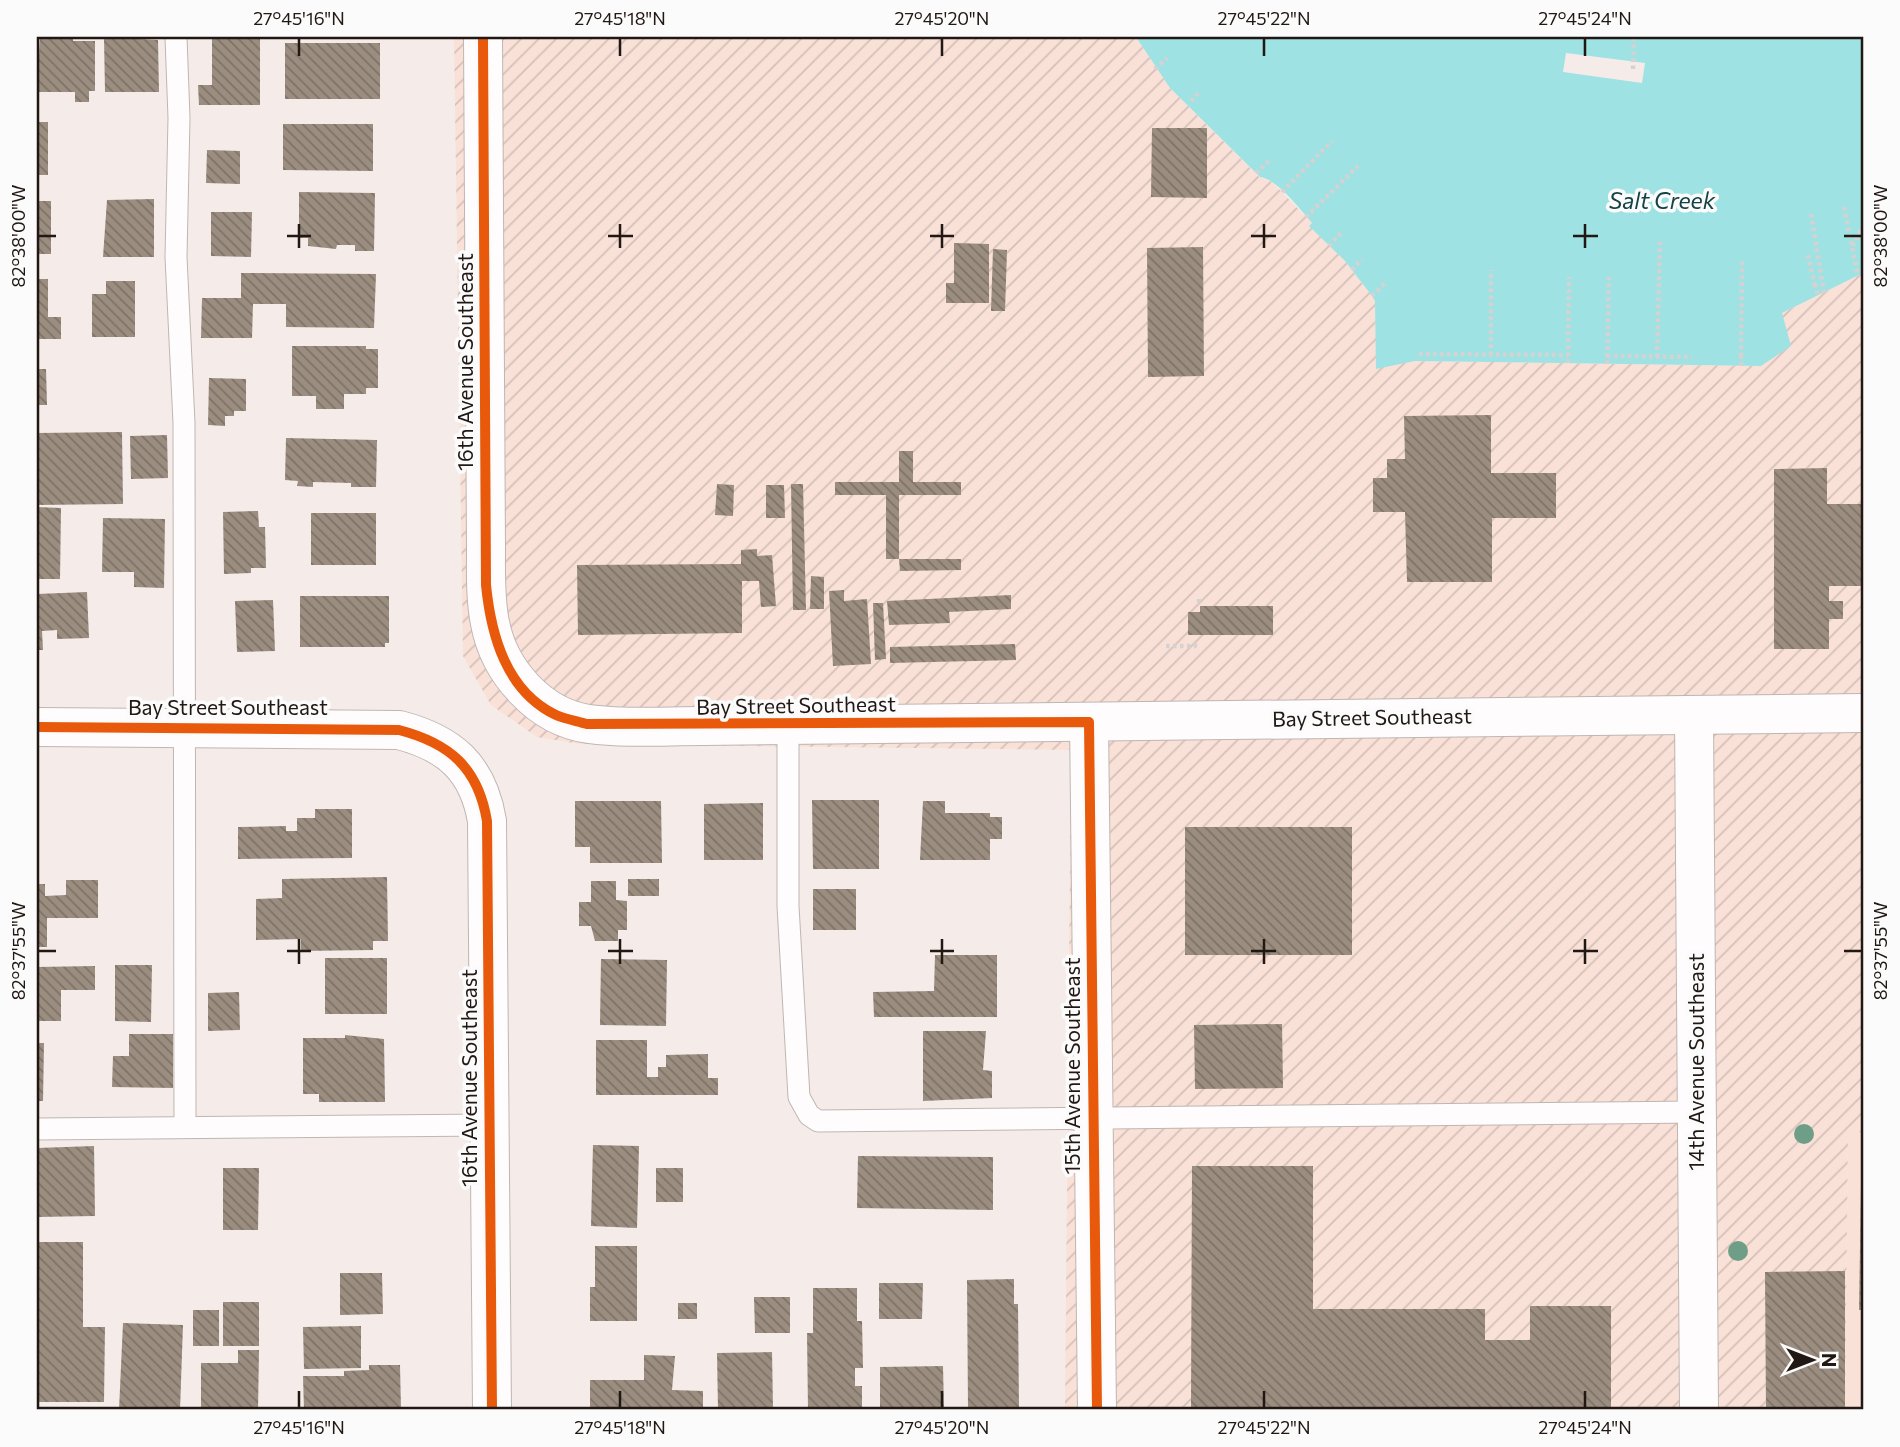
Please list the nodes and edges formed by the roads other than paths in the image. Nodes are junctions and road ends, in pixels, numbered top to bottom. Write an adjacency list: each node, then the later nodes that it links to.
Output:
1 (176, 37): 9 (lane)
2 (483, 37): 3 (street, 16th Avenue Southeast)
3 (517, 681): 7 (street, Bay Street Southeast)
4 (1863, 713): 5 (street, Bay Street Southeast)
5 (1694, 715): 6 (street, Bay Street Southeast); 11 (street, 14th Avenue Southeast)
6 (1089, 722): 7 (street, Bay Street Southeast); 12 (street, 15th Avenue Southeast)
7 (788, 725): 12 (lane)
8 (37, 727): 9 (street, Bay Street Southeast)
9 (183, 727): 10 (street, Bay Street Southeast); 14 (lane)
10 (454, 755): 13 (street, 16th Avenue Southeast)
11 (1697, 1112): 12 (lane); 18 (street, 14th Avenue Southeast)
12 (1093, 1118): 17 (street, 15th Avenue Southeast)
13 (490, 1125): 14 (lane); 16 (street, 16th Avenue Southeast)
14 (184, 1127): 15 (lane)
15 (37, 1129)
16 (492, 1410)
17 (1097, 1410)
18 (1699, 1410)

